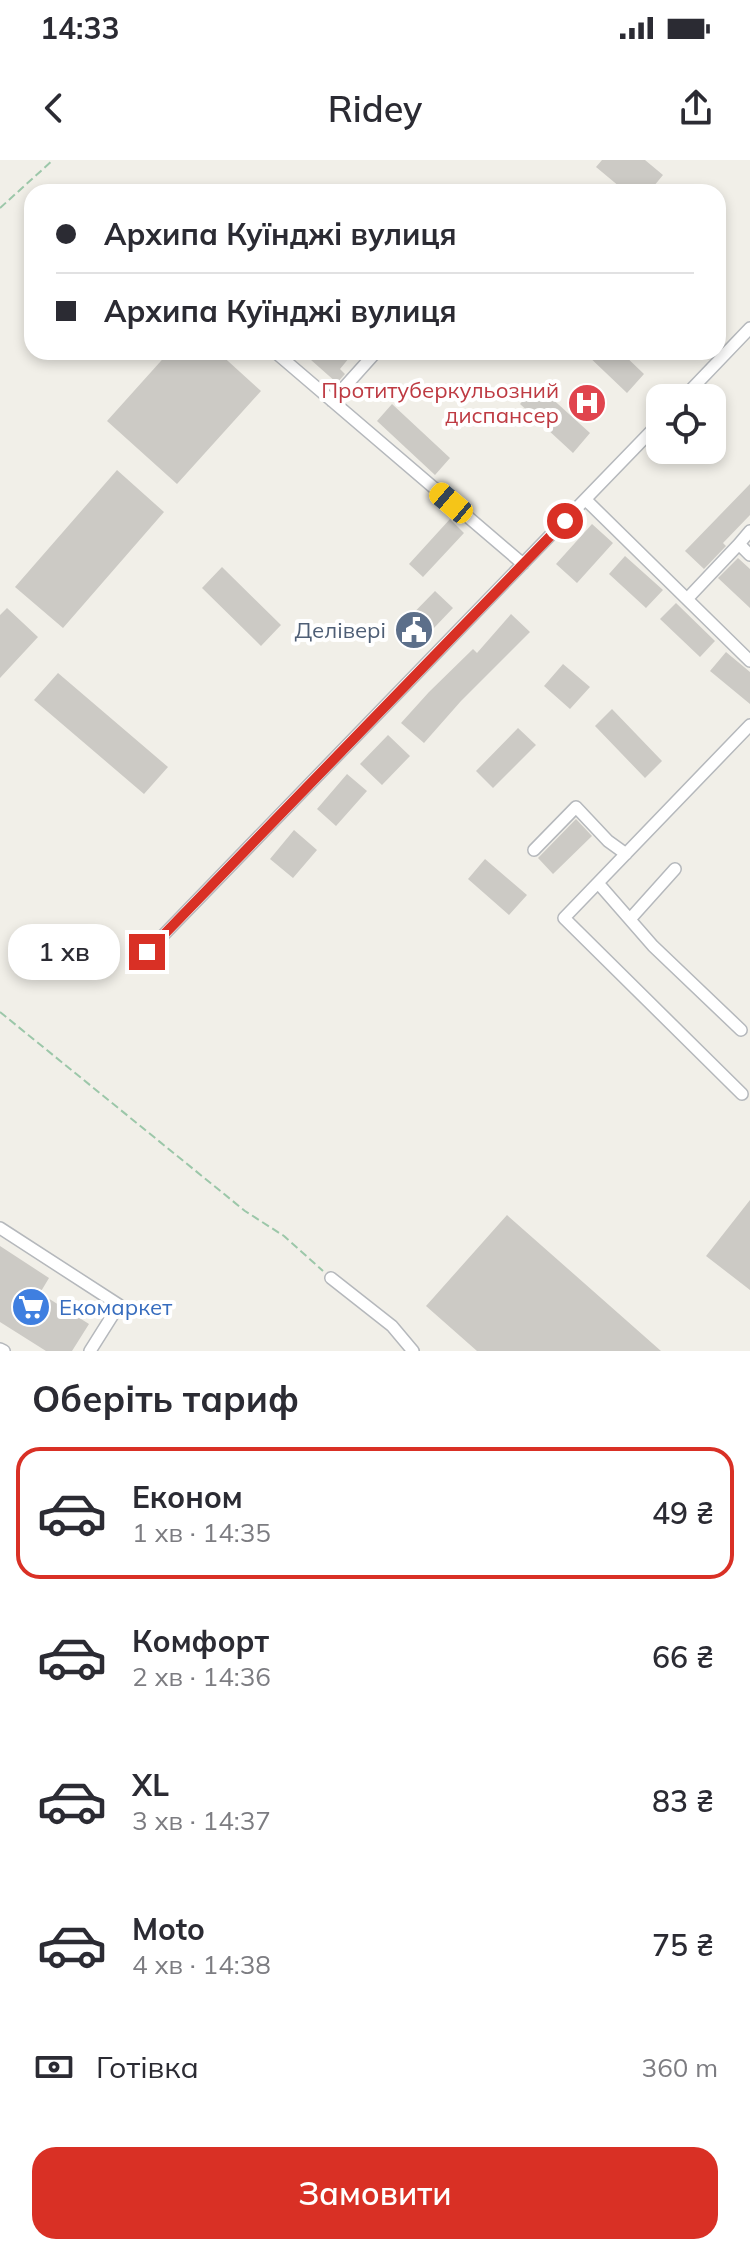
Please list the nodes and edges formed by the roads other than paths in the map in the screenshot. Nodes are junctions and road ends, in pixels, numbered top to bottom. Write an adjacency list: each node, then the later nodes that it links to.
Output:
1 (750, 328): 2 (street)
2 (726, 353)
3 (284, 360): 7 (street)
4 (369, 360): 7 (street)
5 (719, 360): 6 (street)
6 (696, 384)
7 (332, 401): 13 (street)
8 (646, 437): 9 (street)
9 (586, 500): 13 (street); 14 (street)
10 (750, 531): 11 (street)
11 (739, 544): 12 (street); 14 (street)
12 (750, 555)
13 (523, 564): 22 (street)
14 (687, 599): 15 (street)
15 (750, 661)
16 (750, 725): 18 (street)
17 (534, 850): 18 (street)
18 (626, 854): 20 (street)
19 (675, 869): 21 (street)
20 (598, 883): 21 (street); 24 (street)
21 (631, 918): 23 (street)
22 (147, 952)
23 (741, 1030)
24 (742, 1094)
25 (0, 1228): 27 (street)
26 (331, 1278): 28 (street)
27 (90, 1351)
28 (413, 1351)

